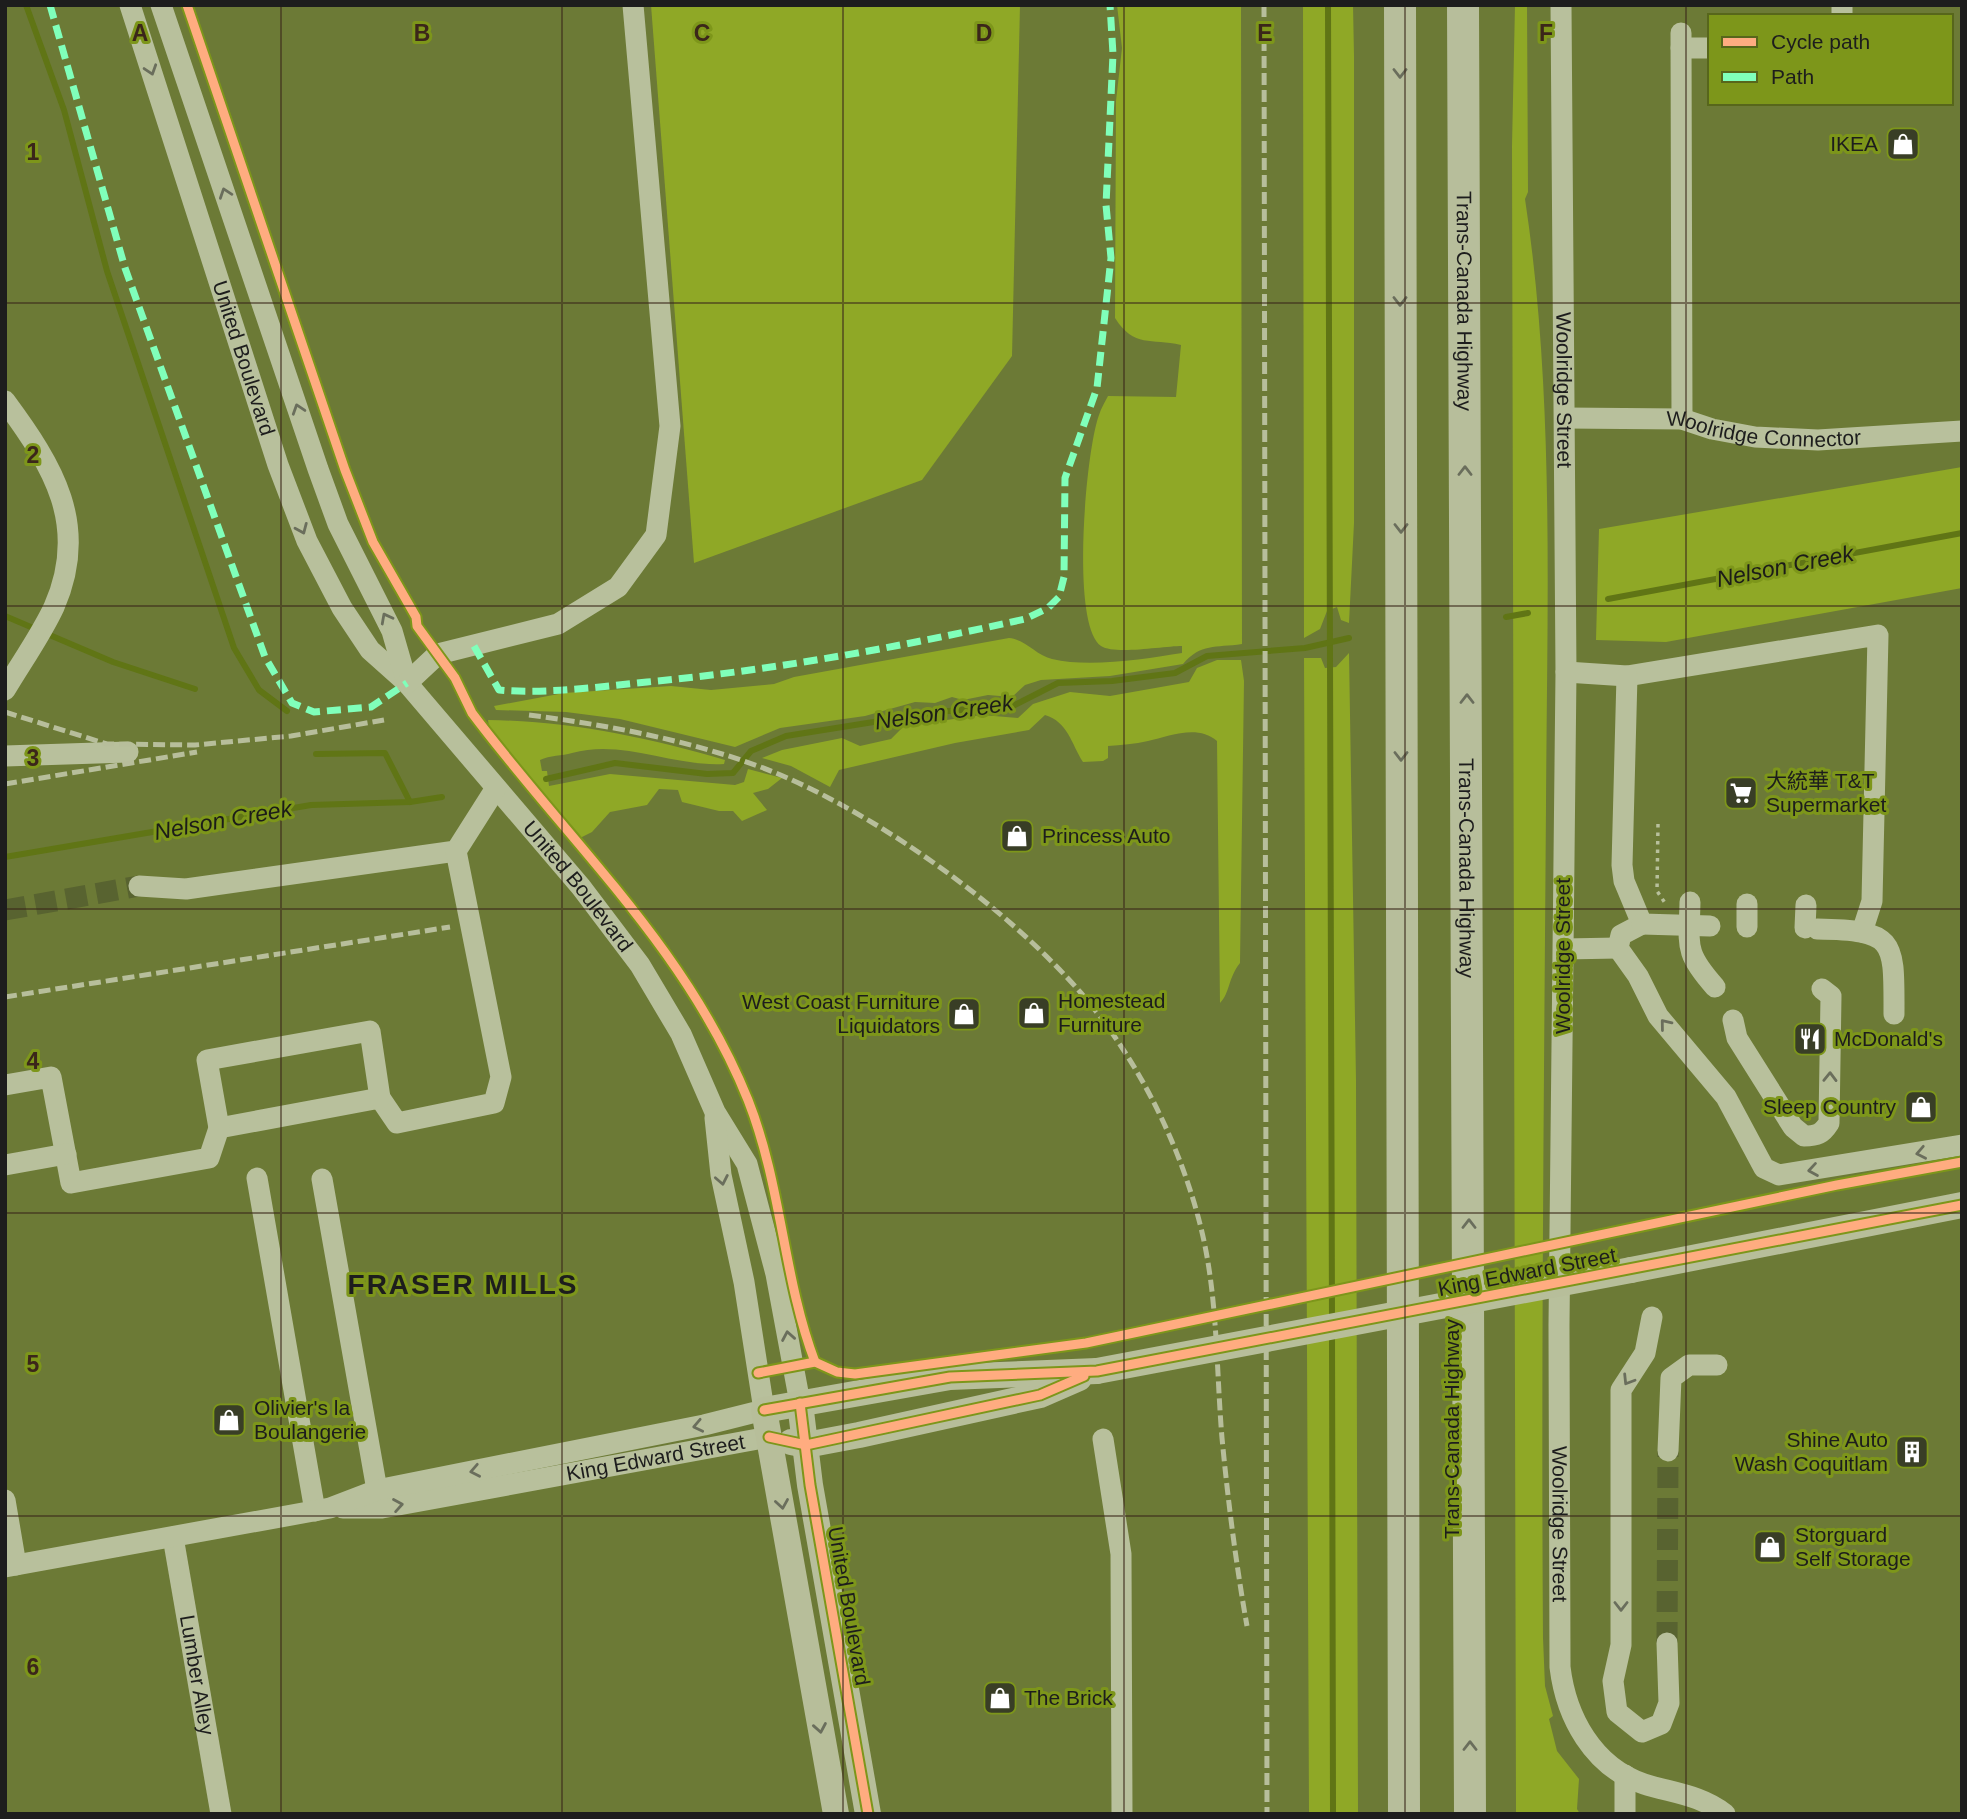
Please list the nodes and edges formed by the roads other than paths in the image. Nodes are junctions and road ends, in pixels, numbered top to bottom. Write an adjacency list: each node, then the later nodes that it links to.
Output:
1 (130, 5): 16 (street, United Boulevard, one-way to 16)
2 (161, 5): 16 (street, United Boulevard, one-way to 2)
3 (633, 5): 16 (street)
4 (1400, 5): 64 (highway, one-way to 64)
5 (1464, 5): 9 (highway, Trans-Canada Highway)
6 (1476, 5): 9 (highway)
7 (1562, 5): 11 (street, Woolridge Street)
8 (1708, 47): 12 (street)
9 (1463, 159): 65 (highway, Trans-Canada Highway, one-way to 9)
10 (5, 401): 17 (street)
11 (1565, 418): 12 (street, Woolridge Connector); 14 (street, Woolridge Street)
12 (1682, 419): 13 (street, Woolridge Connector)
13 (1962, 431)
14 (1566, 672): 15 (street); 29 (street, Woolridge Street)
15 (1627, 676): 25 (street); 27 (street)
16 (407, 683): 20 (street, United Boulevard)
17 (5, 690)
18 (128, 752): 19 (street)
19 (5, 756)
20 (496, 788): 21 (street); 36 (street, United Boulevard)
21 (456, 851): 22 (street); 35 (street)
22 (139, 886)
23 (1747, 904): 26 (street)
24 (1807, 905): 27 (street)
25 (1642, 924): 28 (street); 30 (street)
26 (1747, 927)
27 (1862, 932): 32 (street)
28 (1618, 948): 29 (street); 38 (street, one-way to 28)
29 (1564, 949): 59 (street, Woolridge Street)
30 (1715, 987)
31 (1822, 989): 34 (street, one-way to 31)
32 (1894, 1014)
33 (5, 1085): 39 (street)
34 (1781, 1087)
35 (380, 1098): 37 (street); 37 (street)
36 (715, 1112): 47 (street, United Boulevard, one-way to 36); 48 (street, United Boulevard, one-way to 48)
37 (219, 1128): 39 (street)
38 (1962, 1145)
39 (66, 1154): 40 (street)
40 (5, 1165)
41 (257, 1178): 55 (street)
42 (322, 1179): 53 (street)
43 (1962, 1205): 46 (main road, King Edward Street, bridge)
44 (1653, 1317): 58 (street, one-way to 58)
45 (1717, 1364): 52 (street)
46 (1097, 1371): 47 (main road, King Edward Street); 51 (main road, King Edward Street)
47 (800, 1403): 48 (main road, King Edward Street); 51 (main road, United Boulevard)
48 (764, 1410): 49 (main road, United Boulevard); 53 (street, King Edward Street, one-way to 53)
49 (769, 1437): 51 (main road, King Edward Street); 55 (street, King Edward Street, one-way to 49); 61 (main road, United Boulevard, one-way to 61)
50 (1103, 1439): 63 (street)
51 (806, 1445): 62 (main road, United Boulevard)
52 (1668, 1451)
53 (377, 1490): 55 (street, King Edward Street)
54 (5, 1500): 57 (street)
55 (323, 1509): 56 (street, King Edward Street)
56 (173, 1537): 57 (street, King Edward Street); 60 (street, Lumber Alley)
57 (11, 1566)
58 (1667, 1643)
59 (1625, 1775): 66 (street); 67 (street, Woolridge Street)
60 (221, 1814)
61 (836, 1814)
62 (867, 1814)
63 (1122, 1814)
64 (1404, 1814)
65 (1470, 1814)
66 (1625, 1814)
67 (1725, 1814)

